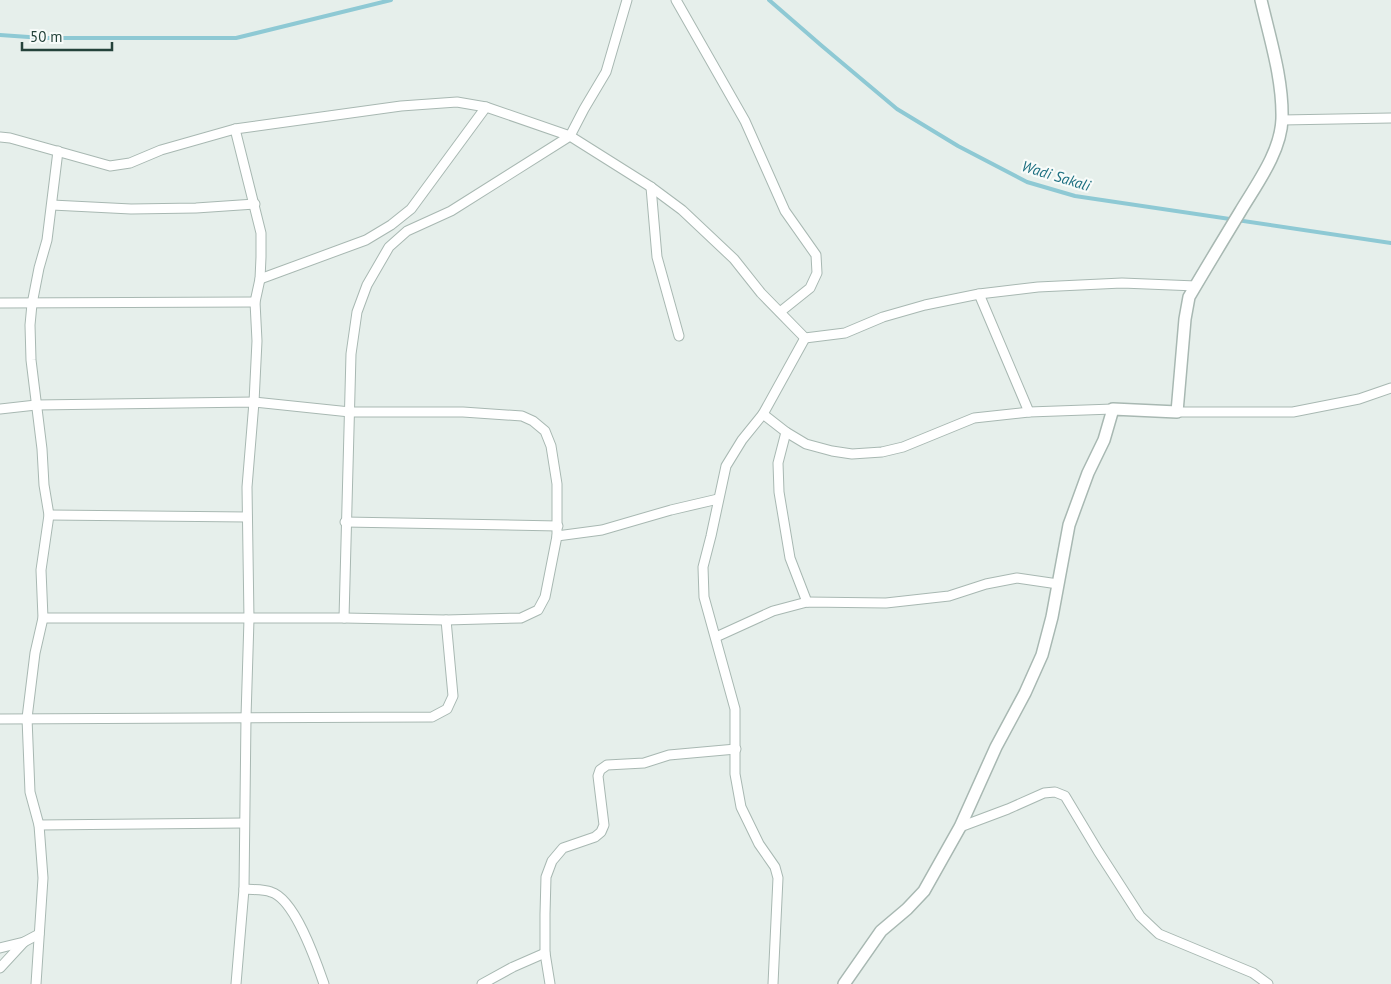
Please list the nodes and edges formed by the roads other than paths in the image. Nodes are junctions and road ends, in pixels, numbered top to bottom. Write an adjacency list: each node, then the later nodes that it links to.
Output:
1 (626, 0): 8 (street)
2 (676, 0): 22 (street)
3 (1261, 0): 6 (street)
4 (486, 107): 7 (street); 8 (street); 14 (street)
5 (1391, 118): 6 (street)
6 (1282, 120): 17 (street)
7 (235, 129): 10 (street); 12 (street)
8 (570, 136): 11 (street); 15 (street)
9 (0, 137): 10 (street)
10 (58, 151): 13 (street)
11 (651, 187): 22 (street); 23 (street)
12 (255, 204): 13 (street); 16 (street)
13 (52, 205): 21 (street)
14 (391, 225): 15 (street); 16 (street)
15 (407, 231): 30 (street)
16 (260, 279): 19 (street)
17 (1196, 286): 18 (street); 32 (street)
18 (979, 294): 24 (street); 31 (street)
19 (255, 302): 21 (street); 26 (street)
20 (0, 304): 21 (street)
21 (32, 304): 27 (street)
22 (780, 312): 24 (street)
23 (679, 336)
24 (805, 338): 33 (street)
25 (1391, 388): 32 (street)
26 (254, 402): 27 (street); 30 (street); 37 (street)
27 (36, 405): 28 (street); 36 (street)
28 (0, 409)
29 (1113, 409): 31 (street); 32 (street); 41 (street)
30 (350, 412): 38 (street); 39 (street)
31 (1030, 412): 34 (street)
32 (1178, 412)
33 (763, 414): 34 (street); 35 (street)
34 (786, 432): 42 (street)
35 (718, 498): 40 (street); 47 (street)
36 (49, 515): 37 (street); 43 (street)
37 (247, 517): 45 (street)
38 (345, 522): 39 (street); 44 (street)
39 (558, 526): 40 (street)
40 (557, 536): 46 (street)
41 (1058, 584): 42 (street); 54 (street)
42 (807, 602): 47 (street)
43 (43, 618): 45 (street); 49 (street)
44 (344, 618): 45 (street); 46 (street)
45 (249, 619): 48 (street)
46 (446, 620): 48 (street)
47 (716, 637): 51 (street)
48 (246, 717): 49 (street); 52 (street)
49 (27, 718): 50 (street); 53 (street)
50 (0, 719)
51 (736, 749): 59 (street); 66 (street)
52 (244, 823): 53 (street); 55 (street)
53 (39, 825): 56 (street)
54 (960, 827): 67 (street); 68 (street)
55 (244, 889): 62 (street); 63 (street)
56 (39, 934): 57 (street); 61 (street)
57 (24, 942): 58 (street); 60 (street)
58 (0, 948)
59 (545, 953): 64 (street); 65 (street)
60 (0, 968)
61 (36, 984)
62 (236, 984)
63 (324, 984)
64 (482, 984)
65 (550, 984)
66 (773, 984)
67 (844, 984)
68 (1268, 984)

